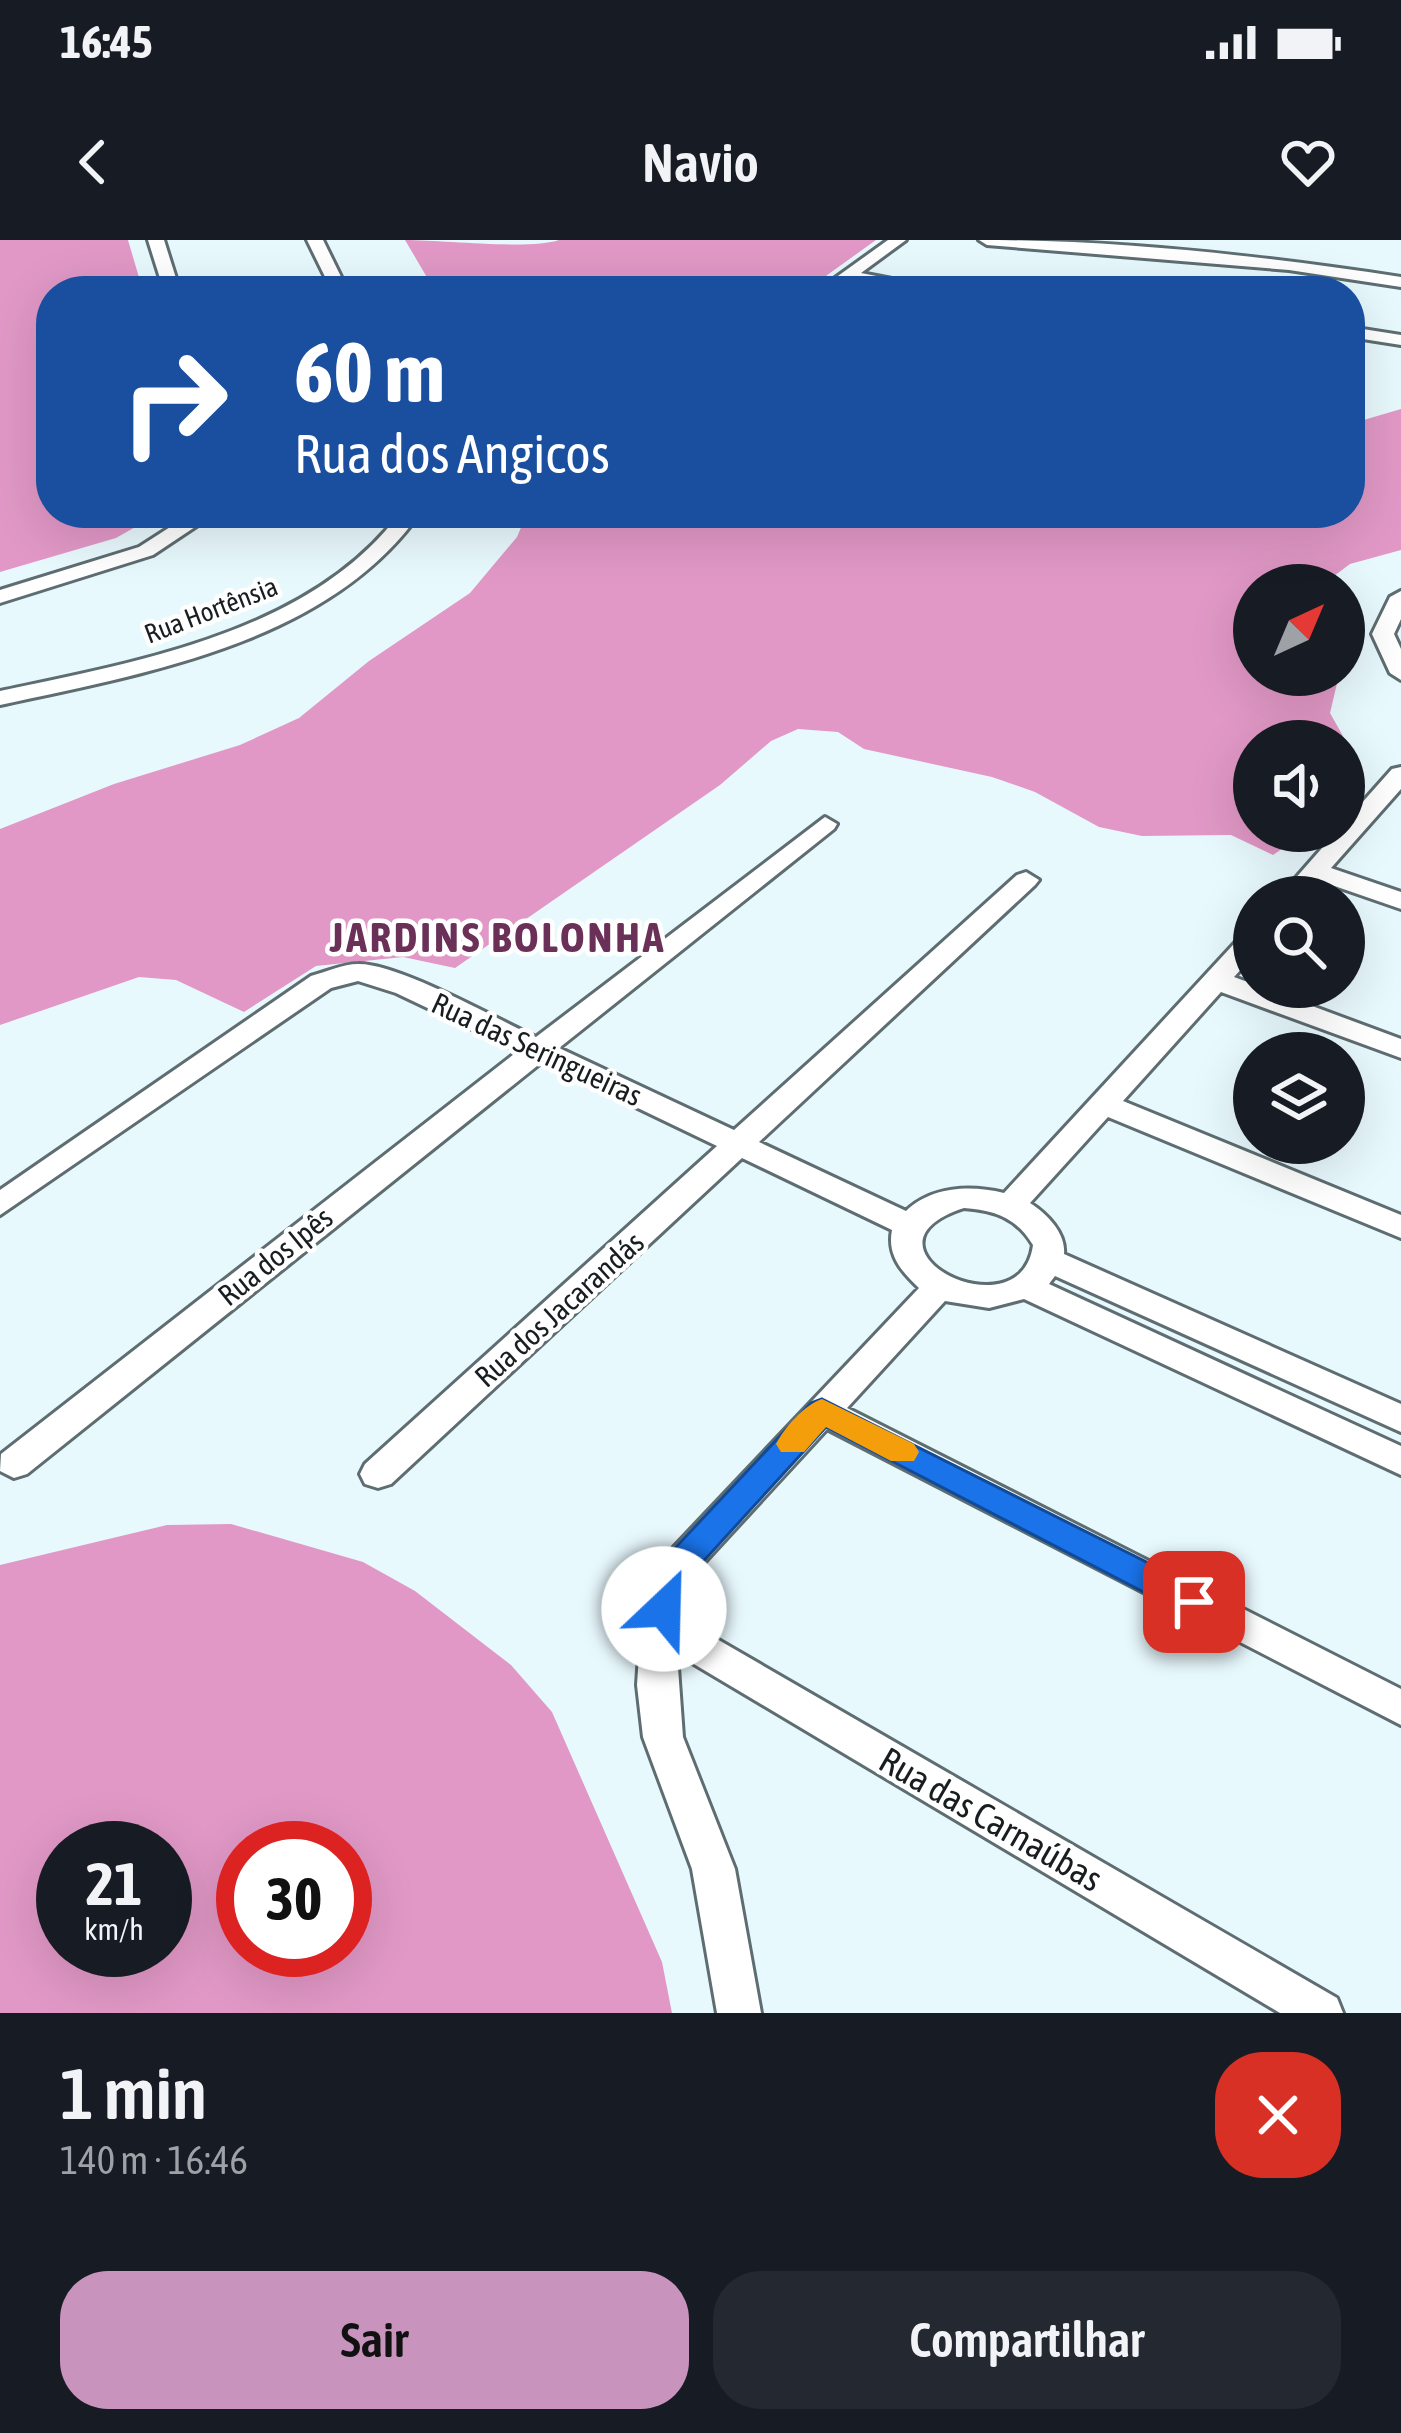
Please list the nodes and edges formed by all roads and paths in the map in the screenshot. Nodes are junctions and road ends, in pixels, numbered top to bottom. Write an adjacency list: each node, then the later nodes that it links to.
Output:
1 (156, 240): 5 (street)
2 (315, 240): 6 (street)
3 (898, 240): 7 (street)
4 (987, 240): 8 (street)
5 (167, 276)
6 (333, 276)
7 (848, 276)
8 (1361, 276)
9 (1365, 277): 10 (street)
10 (1401, 282)
11 (1365, 334): 12 (street)
12 (1401, 340)
13 (182, 528): 15 (street)
14 (403, 528): 18 (street, Rua Hortênsia)
15 (0, 597)
16 (1401, 597): 17 (street)
17 (1401, 673)
18 (0, 698)
19 (1400, 777): 21 (street)
20 (825, 824): 27 (street, Rua dos Ipês)
21 (1316, 871): 22 (street); 24 (street)
22 (1311, 876)
23 (1026, 880): 30 (street, Rua dos Jacarandás)
24 (1401, 901)
25 (1233, 961): 26 (street)
26 (1216, 980): 28 (street); 29 (street)
27 (536, 1048): 30 (street, Rua das Seringueiras); 31 (street, Rua das Seringueiras); 40 (street, Rua dos Ipês)
28 (1401, 1049)
29 (1103, 1104): 32 (street); 34 (street)
30 (739, 1144): 33 (street, Rua das Seringueiras); 41 (street, Rua dos Jacarandás)
31 (0, 1205)
32 (1011, 1205): 33 (street); 35 (street)
33 (907, 1224): 36 (street)
34 (1401, 1227)
35 (1037, 1274): 36 (street); 38 (street); 39 (street)
36 (939, 1287): 37 (street)
37 (822, 1411): 42 (street); 43 (street)
38 (1401, 1419)
39 (1401, 1461)
40 (14, 1464)
41 (379, 1474)
42 (660, 1625): 44 (street); 45 (street, Rua das Carnaúbas)
43 (1401, 1708)
44 (739, 2013)
45 (1321, 2013)

